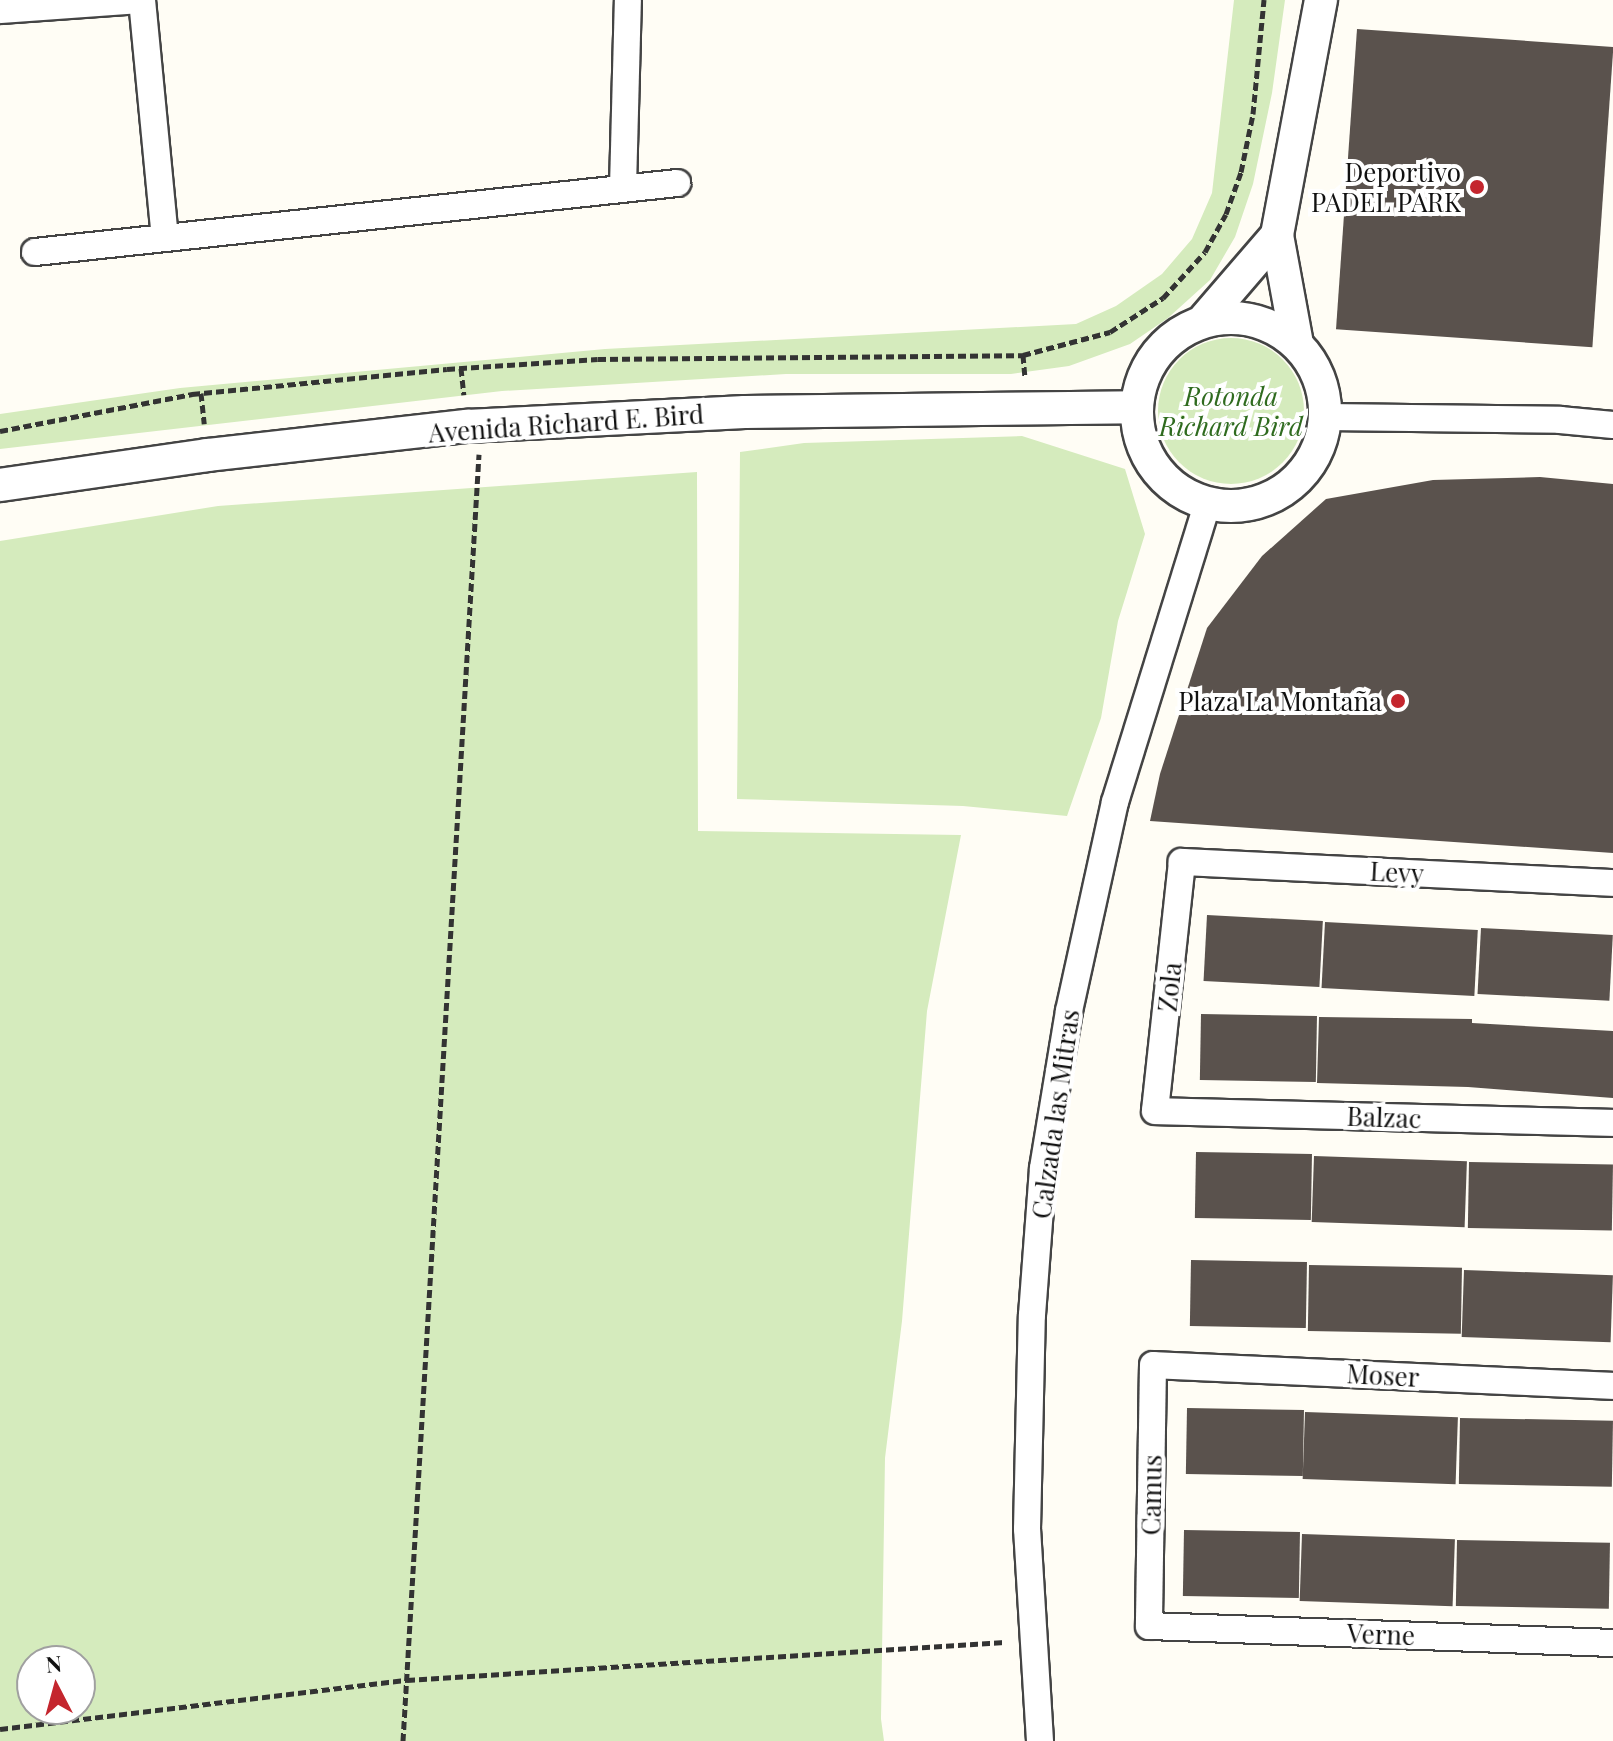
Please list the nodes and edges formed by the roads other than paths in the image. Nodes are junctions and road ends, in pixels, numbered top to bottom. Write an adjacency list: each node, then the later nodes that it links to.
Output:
1 (140, 0): 4 (street); 8 (street)
2 (628, 0): 6 (street)
3 (1321, 0): 7 (street)
4 (0, 10)
5 (677, 183): 6 (street)
6 (623, 187): 8 (street)
7 (1277, 235): 10 (street); 11 (street)
8 (165, 237): 9 (street)
9 (35, 252)
10 (1203, 321): 11 (street); 12 (street)
11 (1297, 344): 13 (street)
12 (1136, 407): 15 (street, Avenida Richard E. Bird); 16 (street)
13 (1326, 417): 14 (street); 16 (street)
14 (1613, 425)
15 (0, 485)
16 (1207, 504): 25 (street, Calzada las Mitras)
17 (1182, 862): 18 (street, Levy); 19 (street, Zola)
18 (1613, 883)
19 (1155, 1111): 20 (street, Balzac)
20 (1613, 1123)
21 (1153, 1365): 22 (street, Moser); 23 (street, Camus)
22 (1613, 1386)
23 (1149, 1626): 24 (street, Verne)
24 (1613, 1643)
25 (1040, 1741)

